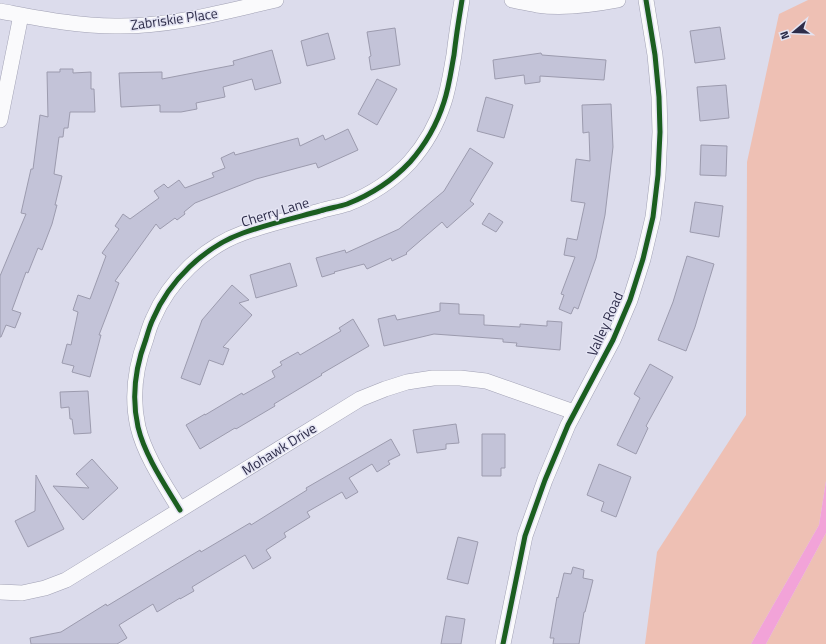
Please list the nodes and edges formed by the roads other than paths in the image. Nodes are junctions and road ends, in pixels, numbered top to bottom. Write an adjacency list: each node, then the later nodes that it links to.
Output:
1 (276, 0): 7 (street, Zabriskie Place)
2 (462, 0): 10 (street, Cherry Lane)
3 (512, 0): 4 (street)
4 (618, 0)
5 (646, 0): 9 (street, Valley Road)
6 (0, 11): 7 (street, Zabriskie Place)
7 (21, 15): 8 (street)
8 (0, 120)
9 (574, 412): 10 (street, Mohawk Drive); 12 (street, Valley Road)
10 (180, 510): 11 (street, Mohawk Drive)
11 (0, 592)
12 (503, 644)

